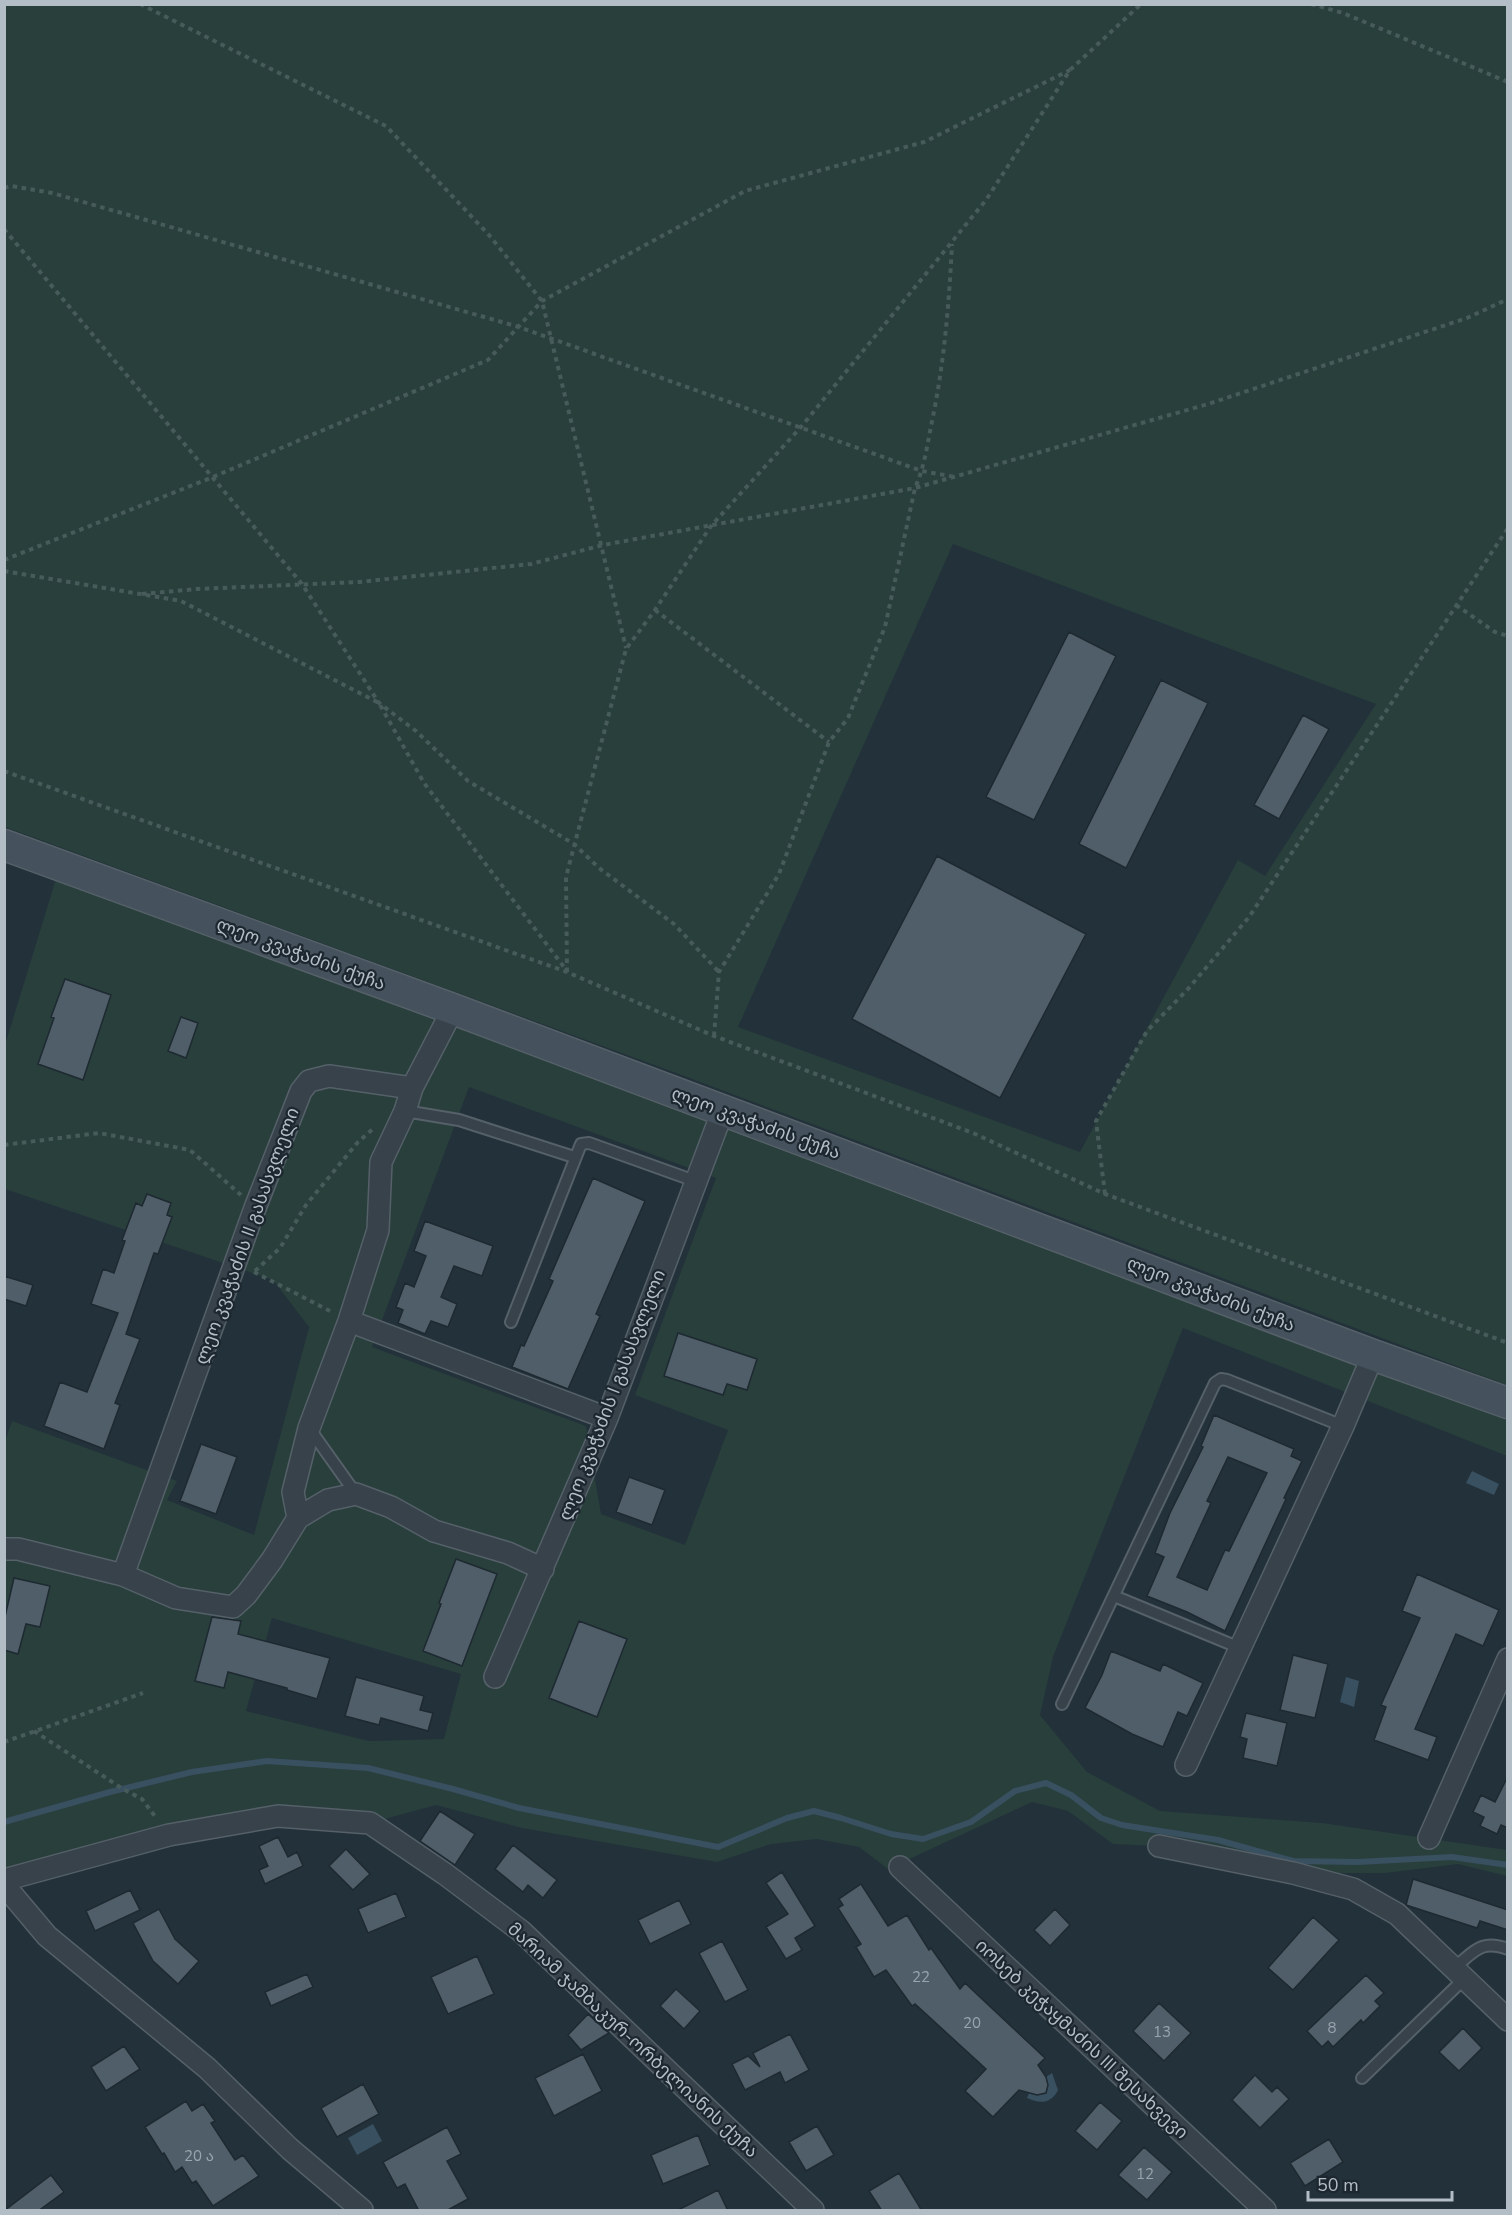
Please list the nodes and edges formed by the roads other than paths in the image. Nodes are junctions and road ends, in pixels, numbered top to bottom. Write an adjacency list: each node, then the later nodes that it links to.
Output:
1 (4, 845): 2 (main road, ლეო კვაჭაძის ქუჩა)
2 (453, 1010): 3 (street); 4 (main road, ლეო კვაჭაძის ქუჩა)
3 (412, 1088): 5 (street); 19 (street, ლეო კვაჭაძის II გასასვლელი)
4 (723, 1110): 7 (street, ლეო კვაჭაძის I გასასვლელი); 10 (main road, ლეო კვაჭაძის ქუჩა)
5 (405, 1111): 6 (lane); 8 (street)
6 (574, 1157): 7 (lane); 9 (lane)
7 (695, 1181): 12 (street, ლეო კვაჭაძის I გასასვლელი)
8 (349, 1321): 12 (street); 14 (street)
9 (511, 1322)
10 (1373, 1355): 11 (main road, ლეო კვაჭაძის ქუჩა); 13 (street)
11 (1508, 1403)
12 (607, 1418): 18 (street, ლეო კვაჭაძის I გასასვლელი)
13 (1343, 1426): 20 (lane); 21 (street)
14 (309, 1428): 15 (lane); 16 (street)
15 (356, 1494): 16 (street); 18 (street)
16 (298, 1518): 19 (street)
17 (4, 1549): 19 (street)
18 (543, 1569): 23 (street, ლეო კვაჭაძის I გასასვლელი)
19 (123, 1575)
20 (1114, 1596): 21 (lane); 24 (lane)
21 (1240, 1648): 25 (street)
22 (1508, 1659): 26 (street)
23 (495, 1677)
24 (1062, 1704)
25 (1186, 1765)
26 (1429, 1838)
27 (1159, 1846): 32 (street)
28 (900, 1868): 37 (street, იოსებ კეჭაყმაძის III შესახვევი)
29 (4, 1880): 36 (street, მარიამ ჯამბაკურ-ორბელიანის ქუჩა)
30 (4, 1885): 35 (street)
31 (1508, 1949): 32 (lane)
32 (1459, 1974): 33 (street); 34 (lane)
33 (1508, 2020)
34 (1362, 2079)
35 (362, 2211)
36 (813, 2211)
37 (1265, 2211)

